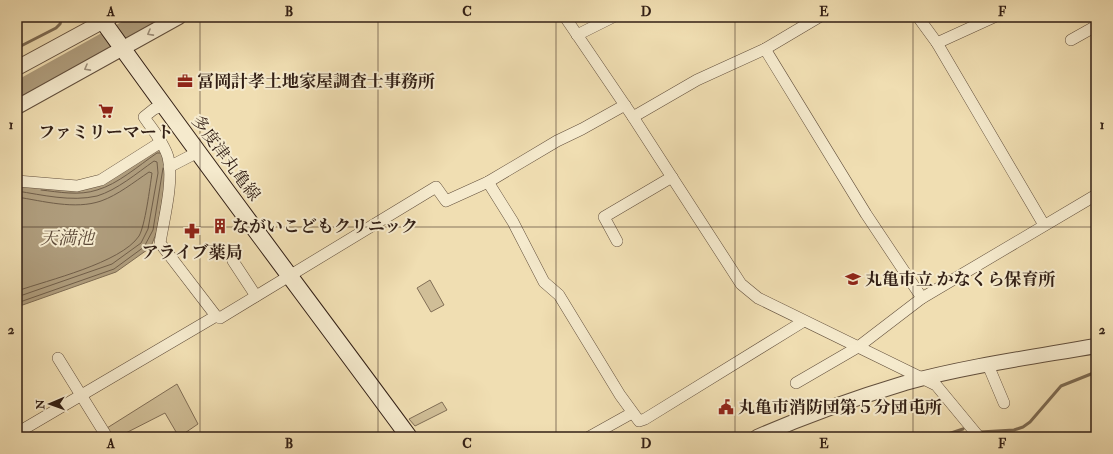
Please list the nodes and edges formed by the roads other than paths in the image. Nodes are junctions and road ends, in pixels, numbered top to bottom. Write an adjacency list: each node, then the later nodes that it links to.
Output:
1 (179, 17): 8 (street, one-way to 8)
2 (565, 17): 9 (street)
3 (612, 17): 9 (street)
4 (819, 17): 12 (street)
5 (918, 17): 11 (street)
6 (994, 17): 11 (street)
7 (1096, 26): 10 (street)
8 (110, 29): 13 (street); 15 (main road, 多度津丸亀線); 16 (street, one-way to 16)
9 (577, 35): 14 (street)
10 (1071, 40)
11 (937, 43): 25 (street)
12 (765, 49): 17 (street); 30 (street)
13 (17, 68)
14 (625, 105): 17 (street); 23 (street)
15 (163, 106): 18 (street); 19 (main road, 多度津丸亀線)
16 (17, 107)
17 (633, 116): 21 (street)
18 (161, 142): 20 (street); 22 (street)
19 (198, 152): 20 (street); 28 (main road, 多度津丸亀線)
20 (169, 167): 31 (street)
21 (672, 177): 26 (street); 32 (street)
22 (17, 181)
23 (488, 182): 28 (street); 41 (street)
24 (1096, 195): 25 (street)
25 (1044, 225): 30 (street)
26 (617, 241)
27 (233, 261): 29 (street)
28 (290, 274): 29 (street); 44 (main road, 多度津丸亀線)
29 (256, 296): 31 (street)
30 (922, 298): 34 (street)
31 (216, 316): 39 (street)
32 (804, 321): 34 (street); 41 (street)
33 (1096, 346): 36 (street)
34 (858, 347): 37 (street); 38 (street)
35 (58, 358): 39 (street)
36 (988, 366): 37 (street); 40 (street)
37 (924, 379): 46 (street); 47 (street)
38 (796, 383)
39 (82, 396): 42 (street); 43 (street)
40 (1004, 403)
41 (632, 413): 45 (street)
42 (17, 433)
43 (107, 437)
44 (409, 437)
45 (589, 437)
46 (757, 437)
47 (979, 437)

